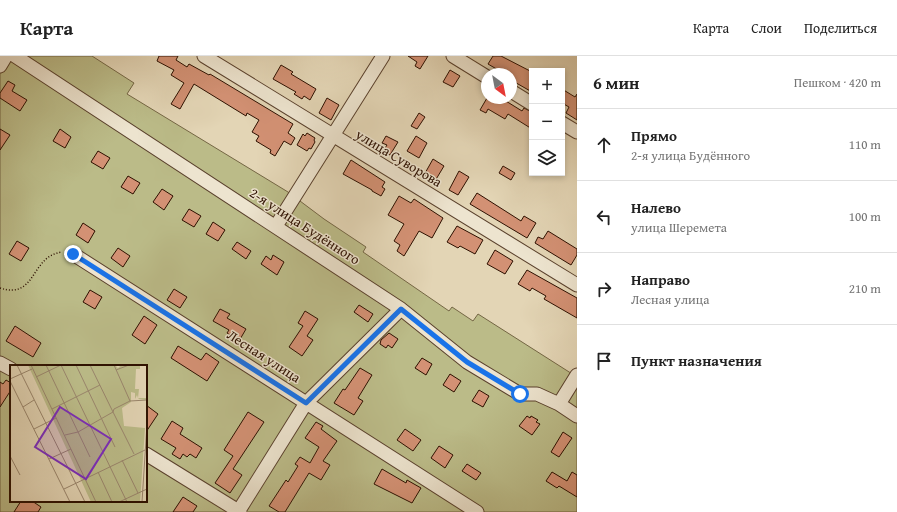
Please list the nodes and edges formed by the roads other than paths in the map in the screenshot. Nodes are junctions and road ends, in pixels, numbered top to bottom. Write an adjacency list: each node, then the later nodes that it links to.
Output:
1 (6, 56): 6 (street)
2 (15, 56): 13 (street, 2-я улица Будённого)
3 (204, 56): 12 (street, улица Суворова)
4 (383, 56): 12 (street)
5 (454, 56): 7 (street)
6 (0, 66)
7 (481, 73)
8 (517, 95): 9 (street)
9 (529, 102)
10 (565, 125): 11 (street)
11 (577, 132)
12 (332, 135): 13 (street); 15 (street, улица Суворова)
13 (276, 226): 16 (street, 2-я улица Будённого)
14 (73, 254): 20 (street, Лесная улица)
15 (577, 285)
16 (401, 309): 20 (street); 21 (street, 2-я улица Будённого)
17 (0, 362): 18 (street)
18 (10, 368)
19 (577, 375): 21 (street)
20 (306, 403): 24 (street); 25 (street, Лесная улица)
21 (559, 404): 22 (street, 2-я улица Будённого)
22 (577, 416)
23 (147, 455): 24 (street)
24 (239, 512)
25 (477, 512)

